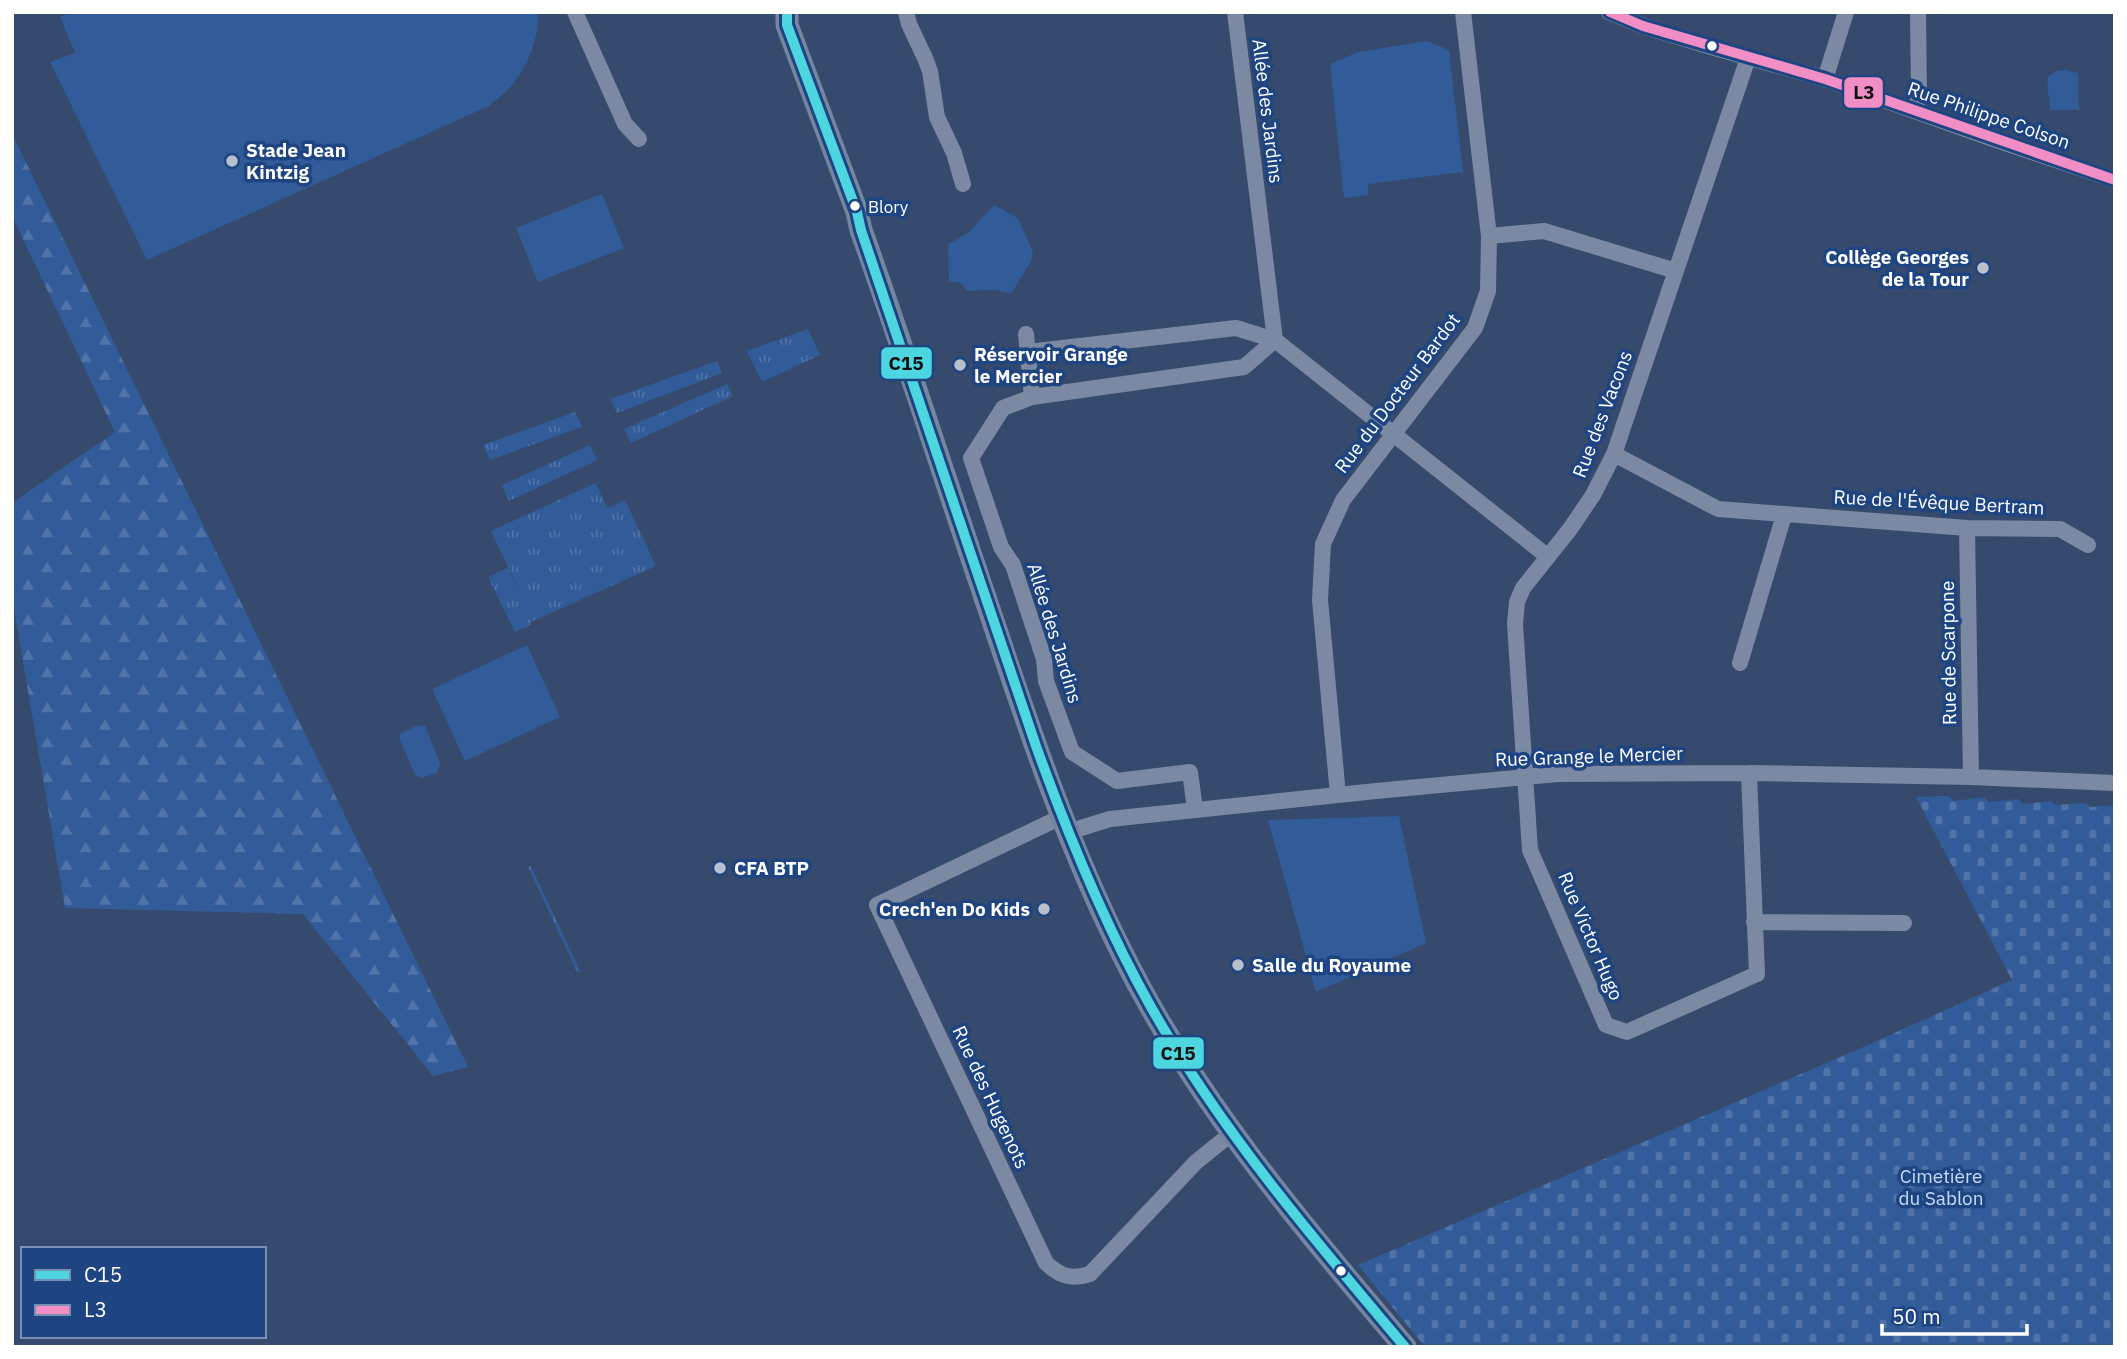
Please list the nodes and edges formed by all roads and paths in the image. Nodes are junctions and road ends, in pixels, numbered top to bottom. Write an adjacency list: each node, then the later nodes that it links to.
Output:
1 (575, 12): 12 (street)
2 (787, 12): 34 (street)
3 (906, 12): 14 (street)
4 (1235, 12): 18 (street, Allée des Jardins)
5 (1464, 12): 15 (street, Rue du Docteur Bardot)
6 (1609, 12): 9 (street, Rue Philippe Colson)
7 (1846, 12): 10 (street)
8 (1918, 12): 11 (street)
9 (1748, 58): 10 (street, Rue Philippe Colson); 16 (street, Rue des Vacons)
10 (1825, 79): 11 (street, Rue Philippe Colson)
11 (1914, 111): 13 (street, Rue Philippe Colson)
12 (639, 139)
13 (2115, 180)
14 (963, 184)
15 (1489, 236): 16 (street); 21 (street, Rue du Docteur Bardot)
16 (1676, 271): 22 (street, Rue des Vacons)
17 (1026, 334): 19 (street)
18 (1275, 340): 19 (street); 20 (street, Allée des Jardins); 21 (street)
19 (1028, 352): 20 (street)
20 (1032, 397): 33 (street, Allée des Jardins)
21 (1394, 435): 26 (street); 32 (street, Rue du Docteur Bardot)
22 (1614, 454): 23 (street, Rue de l'Évêque Bertram); 26 (street, Rue des Vacons)
23 (1784, 515): 24 (street, Rue de l'Évêque Bertram); 27 (street)
24 (1967, 528): 25 (street, Rue de l'Évêque Bertram); 30 (street, Rue de Scarpone)
25 (2088, 544)
26 (1547, 556): 29 (street, Rue des Vacons)
27 (1740, 663)
28 (1749, 773): 29 (street, Rue Grange le Mercier); 30 (street, Rue Grange le Mercier); 36 (street, Rue Victor Hugo)
29 (1525, 776): 32 (street, Rue Grange le Mercier); 36 (street, Rue Victor Hugo)
30 (1971, 777): 31 (street, Rue Grange le Mercier)
31 (2115, 783)
32 (1338, 795): 33 (street, Rue Grange le Mercier)
33 (1195, 809): 34 (street, Rue Grange le Mercier)
34 (1065, 825): 35 (street, Rue Grange le Mercier); 38 (street)
35 (877, 905): 38 (street, Rue des Hugenots)
36 (1755, 922): 37 (street)
37 (1903, 923)
38 (1232, 1133): 39 (street)
39 (1405, 1347)

